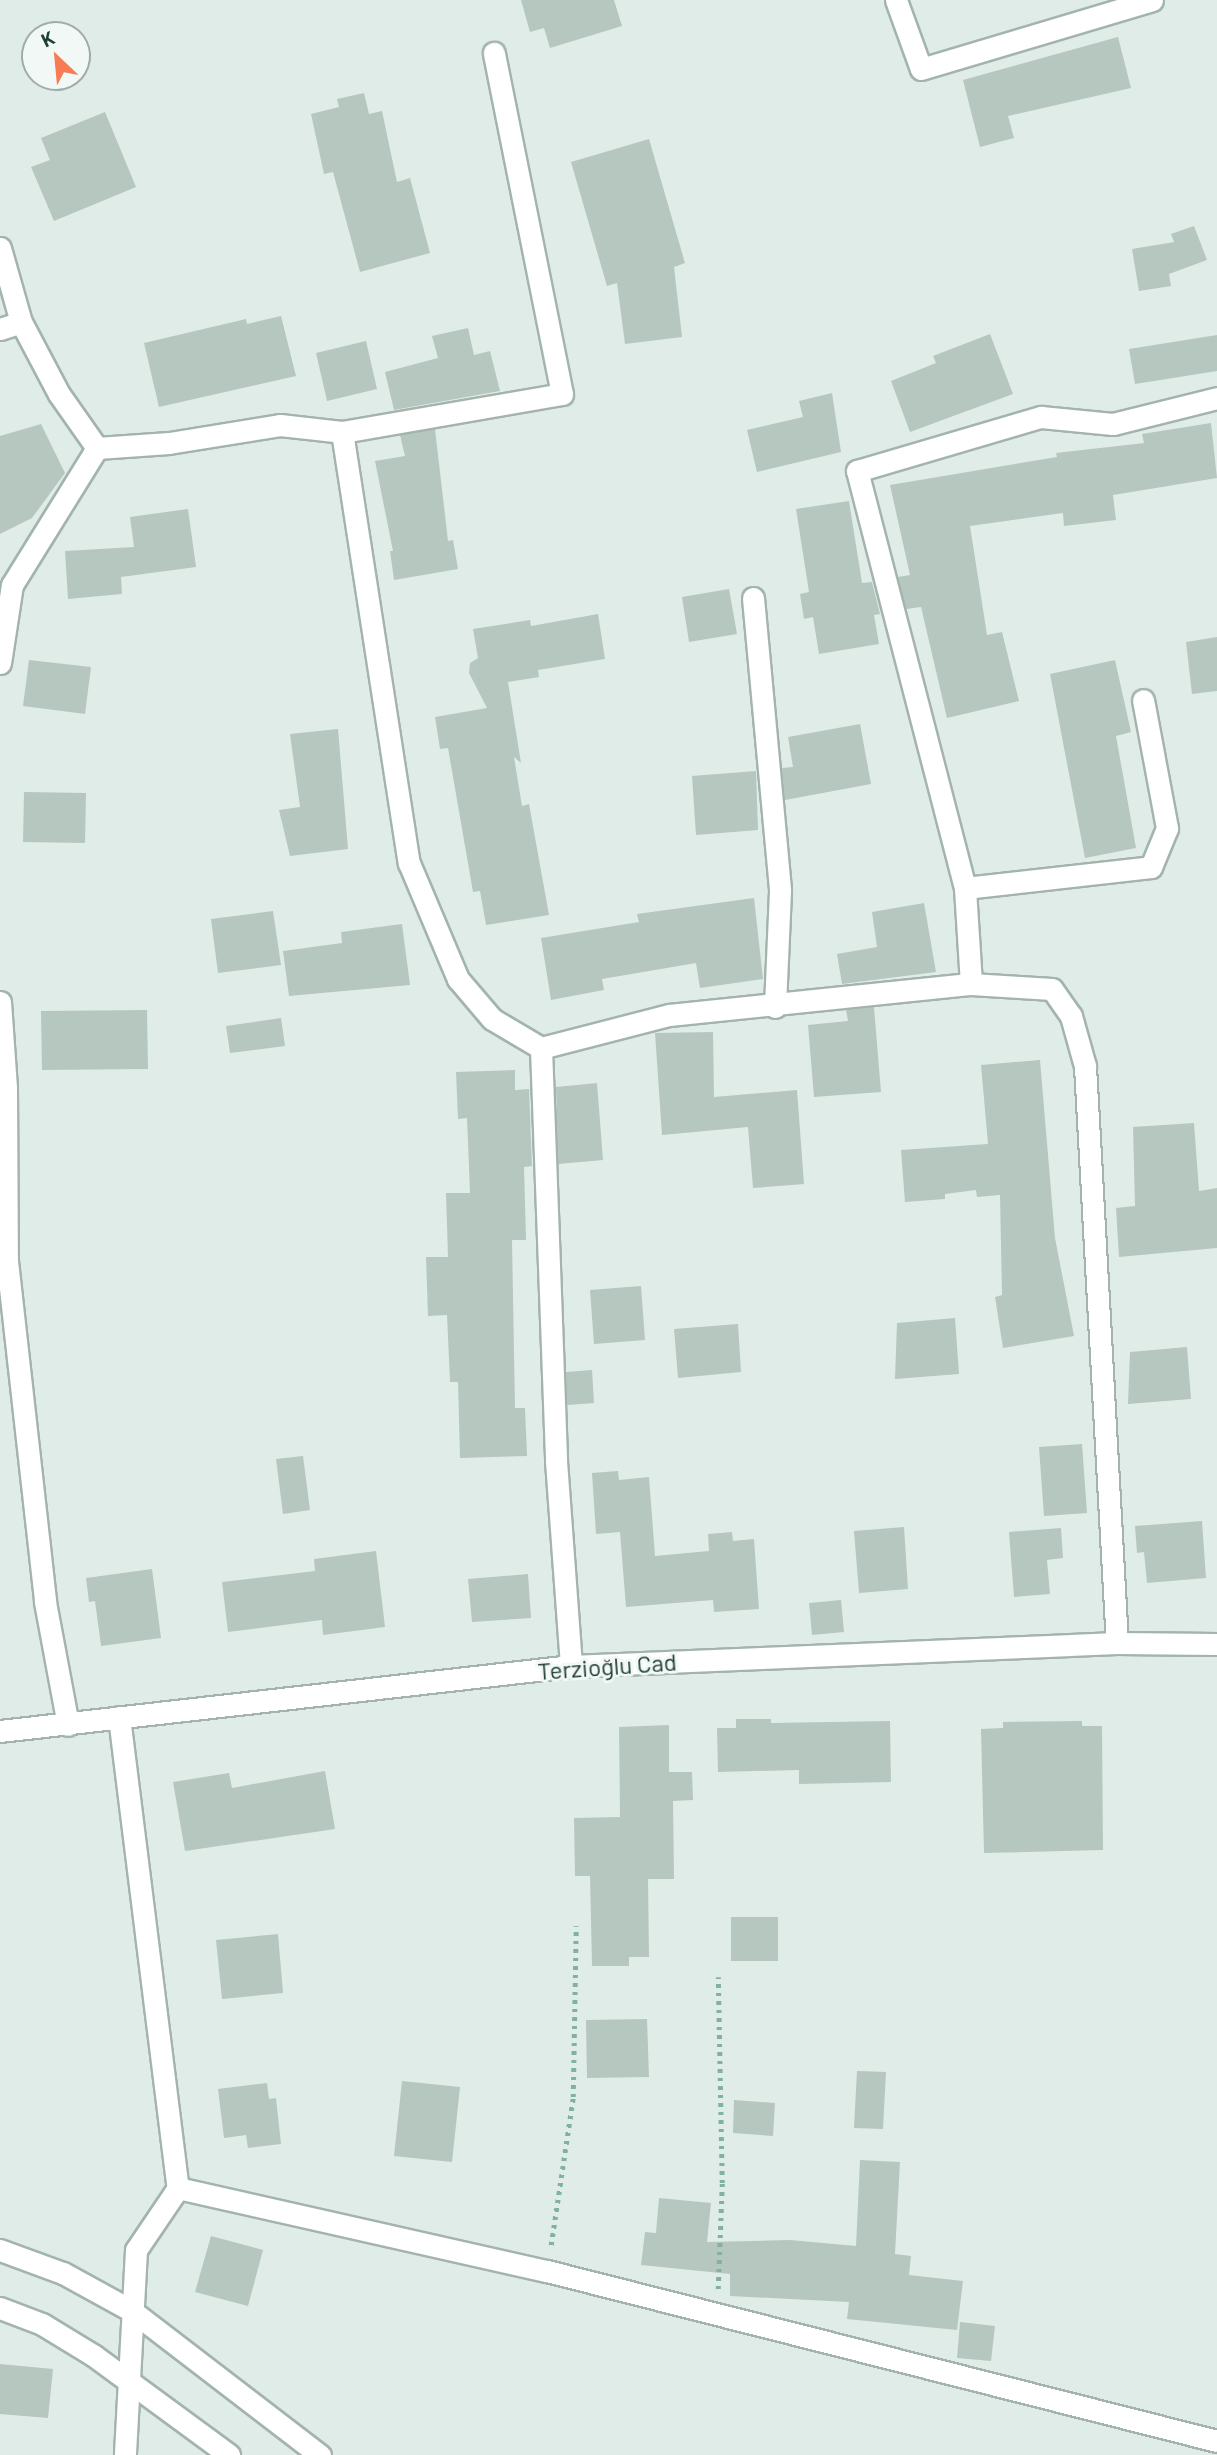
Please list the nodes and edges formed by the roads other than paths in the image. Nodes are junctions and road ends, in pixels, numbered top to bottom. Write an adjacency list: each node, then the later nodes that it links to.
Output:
1 (896, 0): 2 (street)
2 (1152, 0)
3 (494, 53): 8 (street)
4 (0, 248): 5 (street)
5 (21, 322): 6 (street); 9 (street)
6 (0, 329)
7 (1217, 398): 13 (street)
8 (342, 432): 9 (street); 17 (street)
9 (97, 447): 11 (street)
10 (753, 598): 16 (street)
11 (0, 663)
12 (1143, 700): 13 (street)
13 (965, 888): 14 (street)
14 (971, 984): 16 (street); 20 (street)
15 (0, 1002): 18 (street)
16 (775, 1007): 17 (street)
17 (541, 1048): 22 (street)
18 (2, 1052): 19 (street)
19 (3, 1169): 24 (street)
20 (1117, 1643): 21 (street, Terzioğlu Cad); 22 (street, Terzioğlu Cad)
21 (1217, 1644)
22 (571, 1666): 23 (street, Terzioğlu Cad)
23 (118, 1717): 24 (street, Terzioğlu Cad); 26 (street)
24 (68, 1725): 25 (street, Terzioğlu Cad)
25 (0, 1731)
26 (178, 2188): 29 (street); 31 (street)
27 (0, 2250): 29 (street)
28 (0, 2308): 30 (street)
29 (132, 2311): 30 (street); 34 (street)
30 (131, 2382): 32 (street); 33 (street)
31 (1217, 2441)
32 (125, 2455)
33 (229, 2455)
34 (320, 2455)

